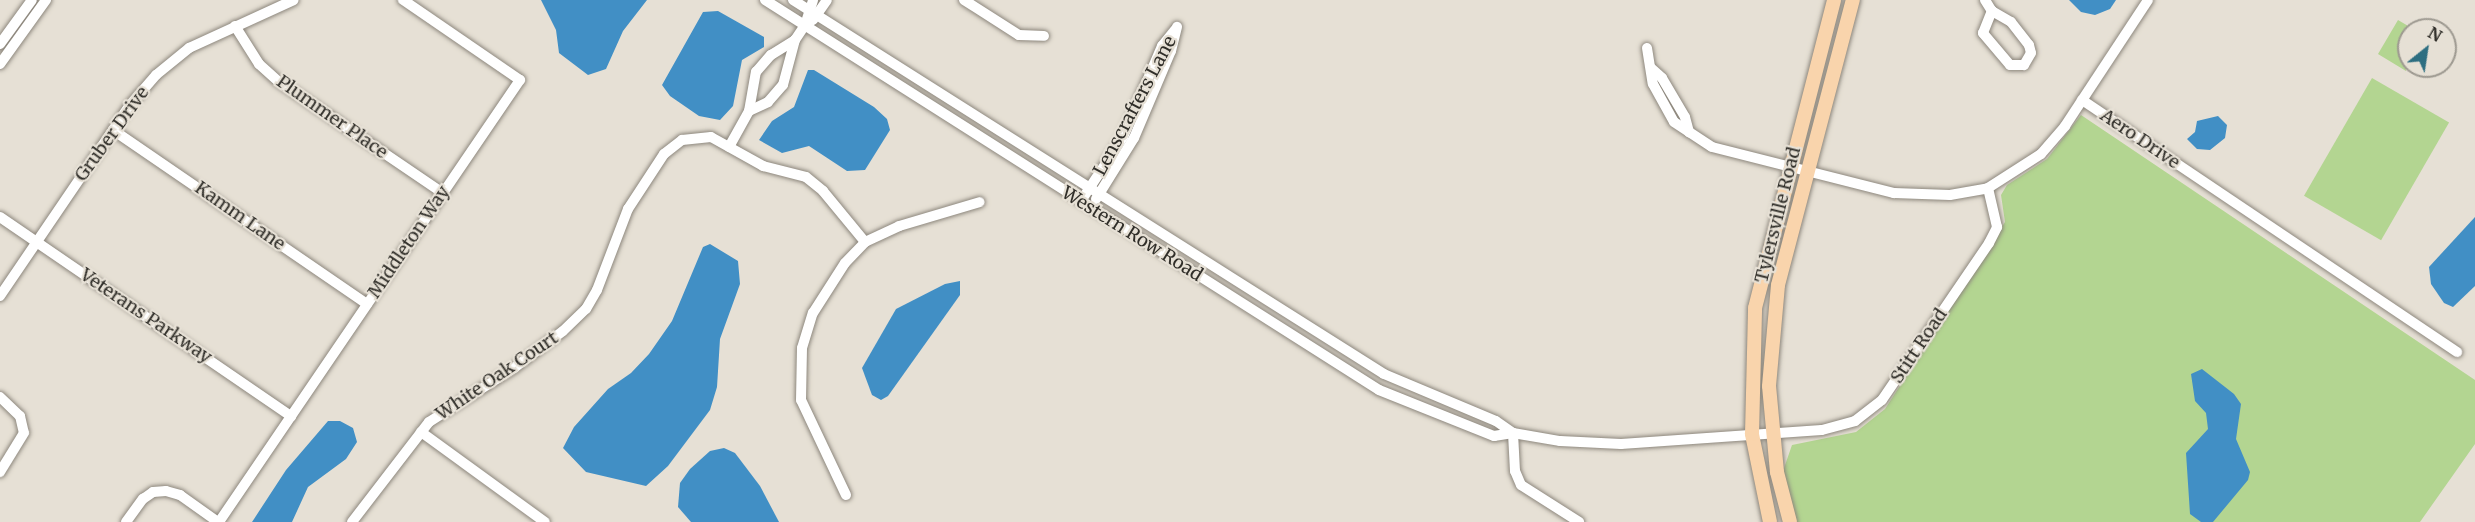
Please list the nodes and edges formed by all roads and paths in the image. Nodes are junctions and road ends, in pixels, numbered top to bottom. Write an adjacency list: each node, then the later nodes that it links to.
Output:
1 (32, 0): 20 (street)
2 (46, 0): 22 (street)
3 (294, 0): 17 (street, Gruber Drive)
4 (403, 0): 31 (street, Middleton Way)
5 (765, 0): 16 (street, Western Row Road)
6 (793, 0): 13 (street, Western Row Road)
7 (827, 0): 15 (street)
8 (964, 0): 18 (street)
9 (1834, 0): 27 (main road, Tylersville Road)
10 (1853, 0): 28 (main road, Tylersville Road)
11 (1985, 0): 14 (street)
12 (2148, 0): 23 (street)
13 (810, 5): 15 (street, Western Row Road); 16 (street)
14 (1992, 11): 14 (street)
15 (818, 16): 16 (street); 30 (street, Western Row Road)
16 (805, 25): 19 (street); 33 (street, Western Row Road)
17 (235, 26): 25 (street, Gruber Drive); 31 (street, Plummer Place)
18 (1044, 36)
19 (795, 40): 24 (street); 24 (street)
20 (0, 44)
21 (1647, 48): 27 (street, Aero Drive)
22 (0, 64)
23 (2082, 100): 29 (street, Aero Drive); 39 (street, Aero Drive)
24 (749, 111): 26 (street)
25 (112, 130): 35 (street, Gruber Drive); 38 (street, Kamm Lane)
26 (729, 147): 36 (street, White Oak Court); 42 (street, White Oak Court)
27 (1790, 166): 28 (street, Aero Drive); 45 (main road, Tylersville Road)
28 (1810, 171): 29 (street, Aero Drive); 44 (main road, Tylersville Road)
29 (1988, 188): 44 (street, Stitt Road)
30 (1095, 191): 30 (street, Lenscrafters Lane); 33 (street, Lenscrafters Lane); 43 (street, Western Row Road)
31 (442, 193): 38 (street, Middleton Way)
32 (980, 202): 36 (street)
33 (1086, 204): 43 (street, Western Row Road)
34 (0, 217): 35 (street, Veterans Parkway)
35 (37, 242): 37 (street, Gruber Drive); 41 (street, Veterans Parkway)
36 (865, 242): 47 (street)
37 (0, 296)
38 (367, 304): 41 (street, Middleton Way)
39 (2457, 352)
40 (0, 397): 46 (street)
41 (291, 416): 49 (street, Middleton Way)
42 (420, 432): 50 (street, White Oak Court); 51 (street)
43 (1513, 433): 45 (street, Western Row Road); 52 (street)
44 (1773, 433): 45 (street, Western Row Road); 54 (main road)
45 (1752, 434): 53 (main road)
46 (0, 472)
47 (846, 495)
48 (126, 522): 49 (street)
49 (219, 522)
50 (352, 522)
51 (545, 522)
52 (1579, 522)
53 (1770, 522)
54 (1790, 522)

